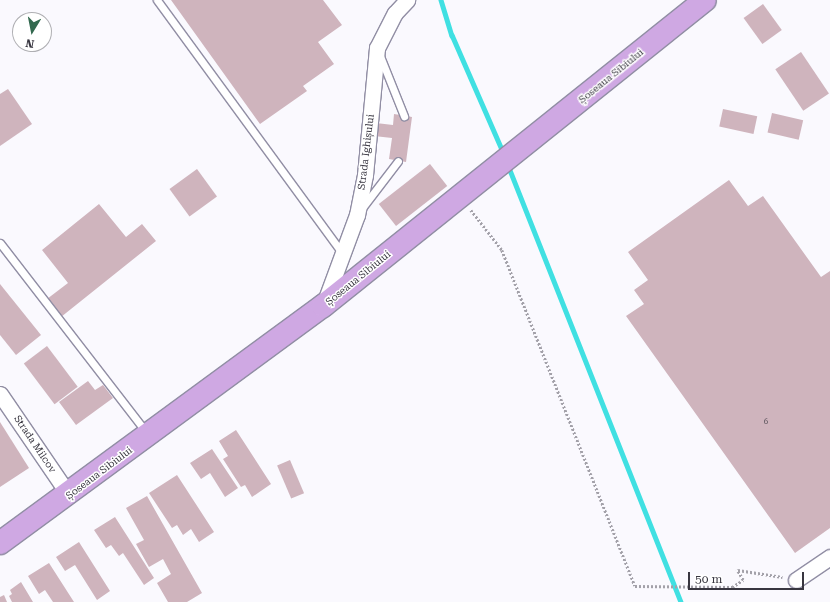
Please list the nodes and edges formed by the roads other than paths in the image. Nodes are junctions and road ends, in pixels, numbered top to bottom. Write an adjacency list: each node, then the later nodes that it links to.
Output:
1 (157, 0): 9 (lane)
2 (407, 0): 4 (street, Strada Ighișului)
3 (705, 0): 10 (main road, Șoseaua Sibiului)
4 (377, 48): 5 (lane); 7 (street, Strada Ighișului)
5 (404, 116)
6 (398, 161): 7 (lane)
7 (357, 215): 9 (street, Strada Ighișului)
8 (0, 243): 12 (lane)
9 (343, 255): 10 (street, Strada Ighișului)
10 (323, 306): 12 (main road, Șoseaua Sibiului)
11 (0, 394): 13 (street, Strada Milcov)
12 (149, 435): 13 (main road, Șoseaua Sibiului)
13 (69, 495): 14 (main road, Șoseaua Sibiului)
14 (0, 543)
15 (830, 557): 16 (street)
16 (796, 580)

